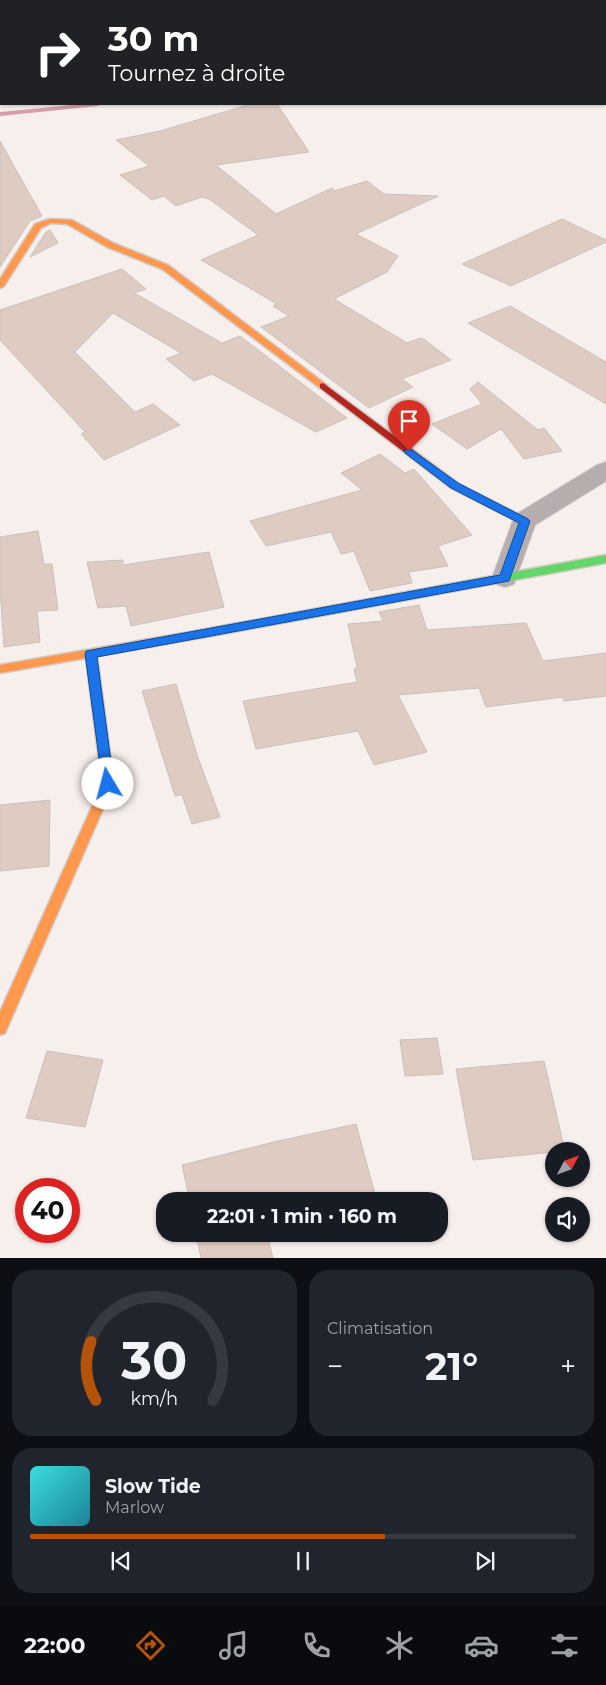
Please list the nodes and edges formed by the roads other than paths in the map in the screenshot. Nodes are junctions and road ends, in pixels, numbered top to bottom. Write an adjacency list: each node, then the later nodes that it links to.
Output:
1 (0, 286): 3 (street)
2 (606, 470): 3 (street)
3 (524, 521): 5 (street)
4 (606, 559): 5 (street)
5 (505, 578): 6 (street)
6 (90, 654): 7 (street); 8 (street)
7 (0, 669)
8 (0, 1028)

